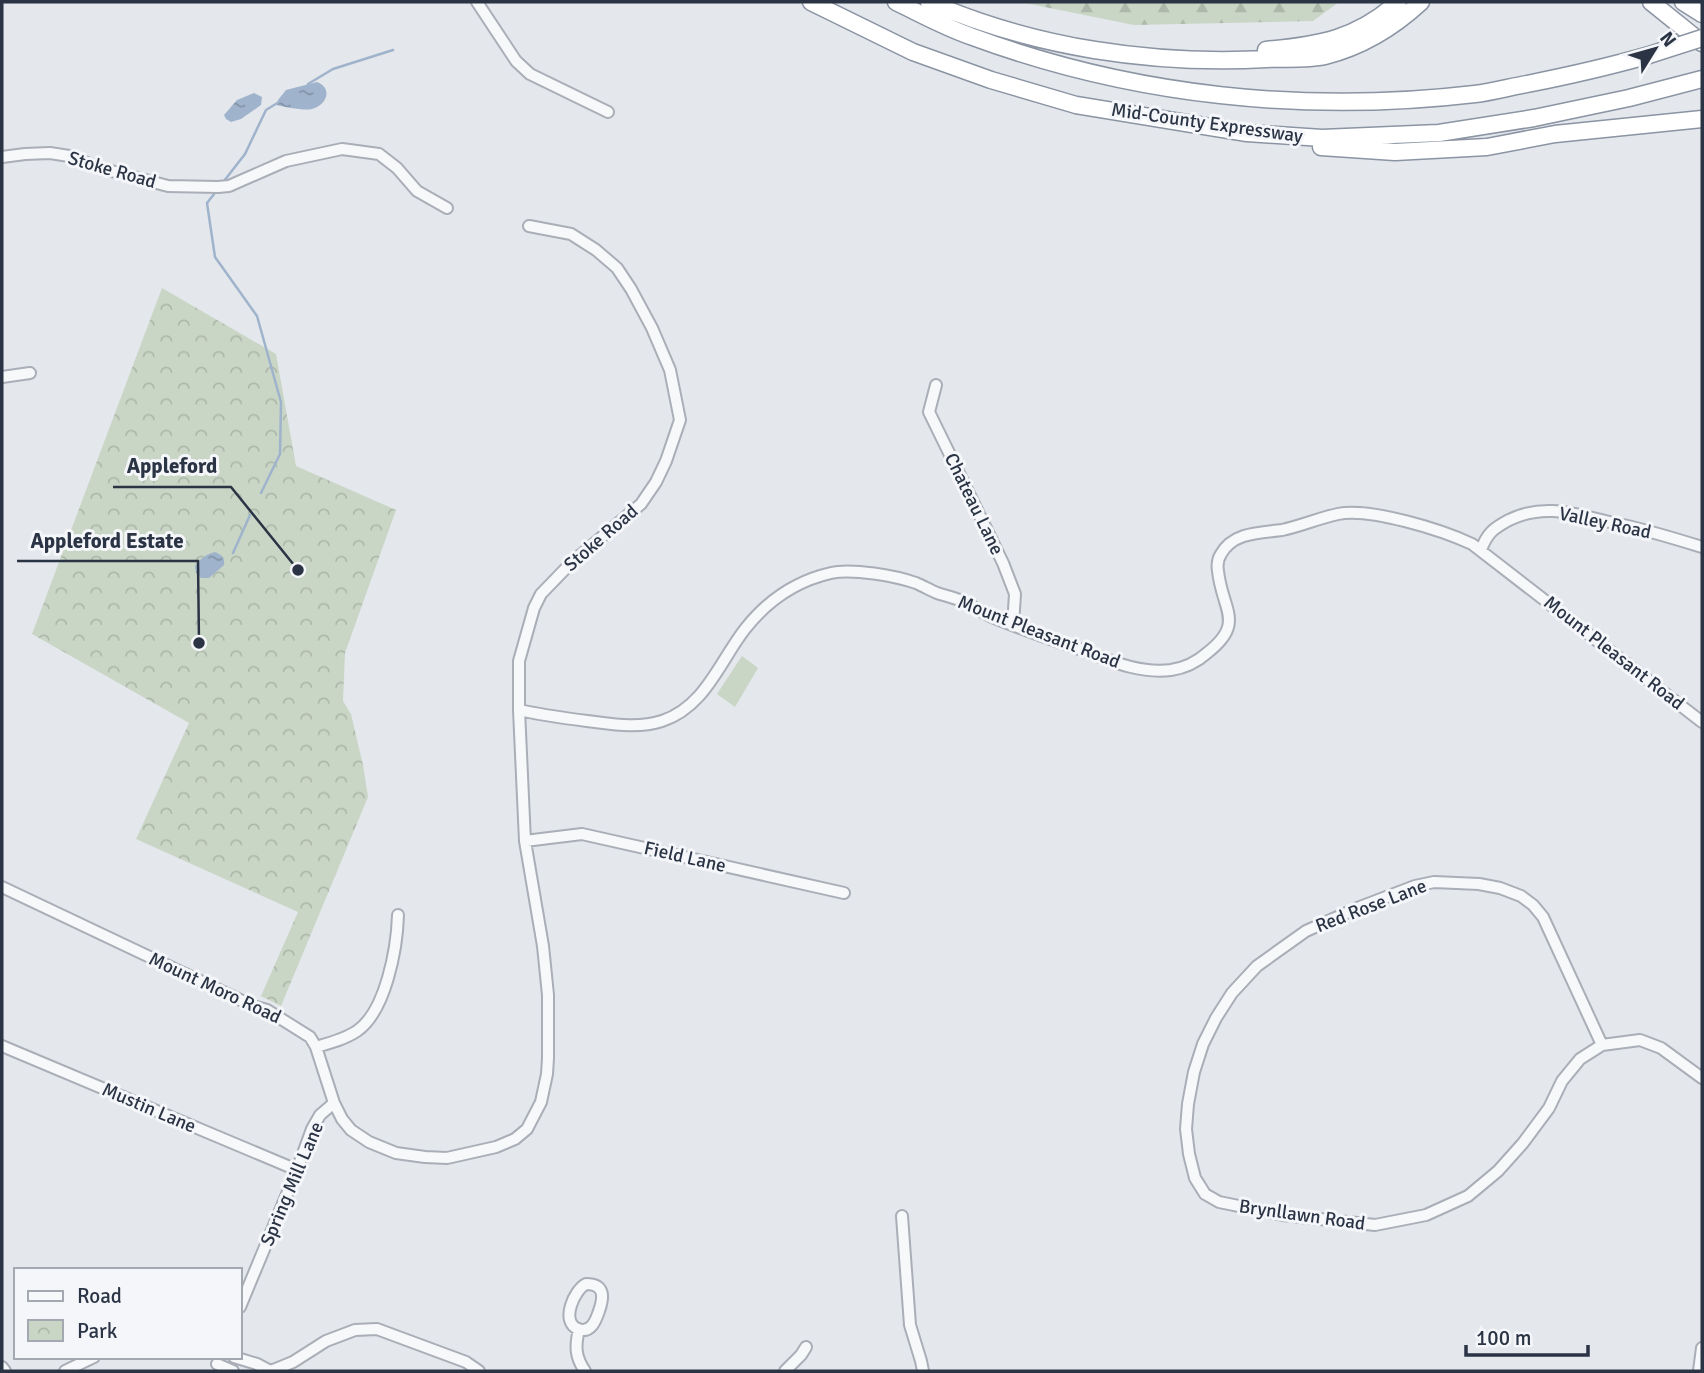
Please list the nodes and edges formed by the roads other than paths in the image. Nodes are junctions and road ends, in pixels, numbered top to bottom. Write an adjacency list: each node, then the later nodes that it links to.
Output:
1 (477, 2): 15 (street)
2 (811, 2): 19 (highway, Mid-County Expressway)
3 (895, 2): 12 (highway, Mid-County Expressway, bridge)
4 (929, 2): 11 (highway)
5 (1387, 2): 13 (highway)
6 (1398, 2): 13 (highway)
7 (1421, 2): 11 (highway)
8 (1651, 2): 12 (highway)
9 (1683, 2): 10 (highway)
10 (1702, 14)
11 (1037, 39): 13 (highway)
12 (1702, 41)
13 (1311, 44)
14 (1702, 79): 19 (highway, Mid-County Expressway)
15 (608, 111)
16 (1702, 119): 17 (highway)
17 (1665, 123): 18 (highway); 19 (highway)
18 (1702, 130)
19 (1247, 133)
20 (2, 158): 21 (street, Stoke Road)
21 (447, 208)
22 (529, 226): 29 (street, Stoke Road)
23 (30, 373): 24 (street)
24 (2, 377)
25 (936, 385): 28 (street, Chateau Lane)
26 (1702, 547): 27 (street, Valley Road)
27 (1481, 550): 28 (street, Mount Pleasant Road); 30 (street, Mount Pleasant Road)
28 (1013, 625): 29 (street, Mount Pleasant Road)
29 (519, 710): 31 (street)
30 (1702, 722)
31 (525, 841): 33 (street, Field Lane); 39 (street)
32 (2, 887): 37 (street, Mount Moro Road)
33 (844, 893)
34 (398, 915): 37 (street)
35 (1602, 1045): 38 (street, Brynllawn Road); 40 (street, Brynllawn Road); 40 (street, Red Rose Lane)
36 (2, 1046): 41 (street, Mustin Lane)
37 (316, 1047): 39 (street)
38 (1702, 1078)
39 (334, 1103): 41 (street, Spring Mill Lane)
40 (1188, 1104)
41 (297, 1170): 43 (street, Spring Mill Lane)
42 (902, 1216): 56 (street)
43 (242, 1302)
44 (579, 1329): 54 (street)
45 (806, 1347): 55 (street)
46 (1702, 1348): 57 (street)
47 (90, 1359): 50 (street)
48 (241, 1359): 52 (street)
49 (217, 1364): 51 (street)
50 (65, 1371)
51 (233, 1371)
52 (270, 1371): 53 (street)
53 (479, 1371)
54 (585, 1371)
55 (785, 1371)
56 (923, 1371)
57 (1699, 1371)

